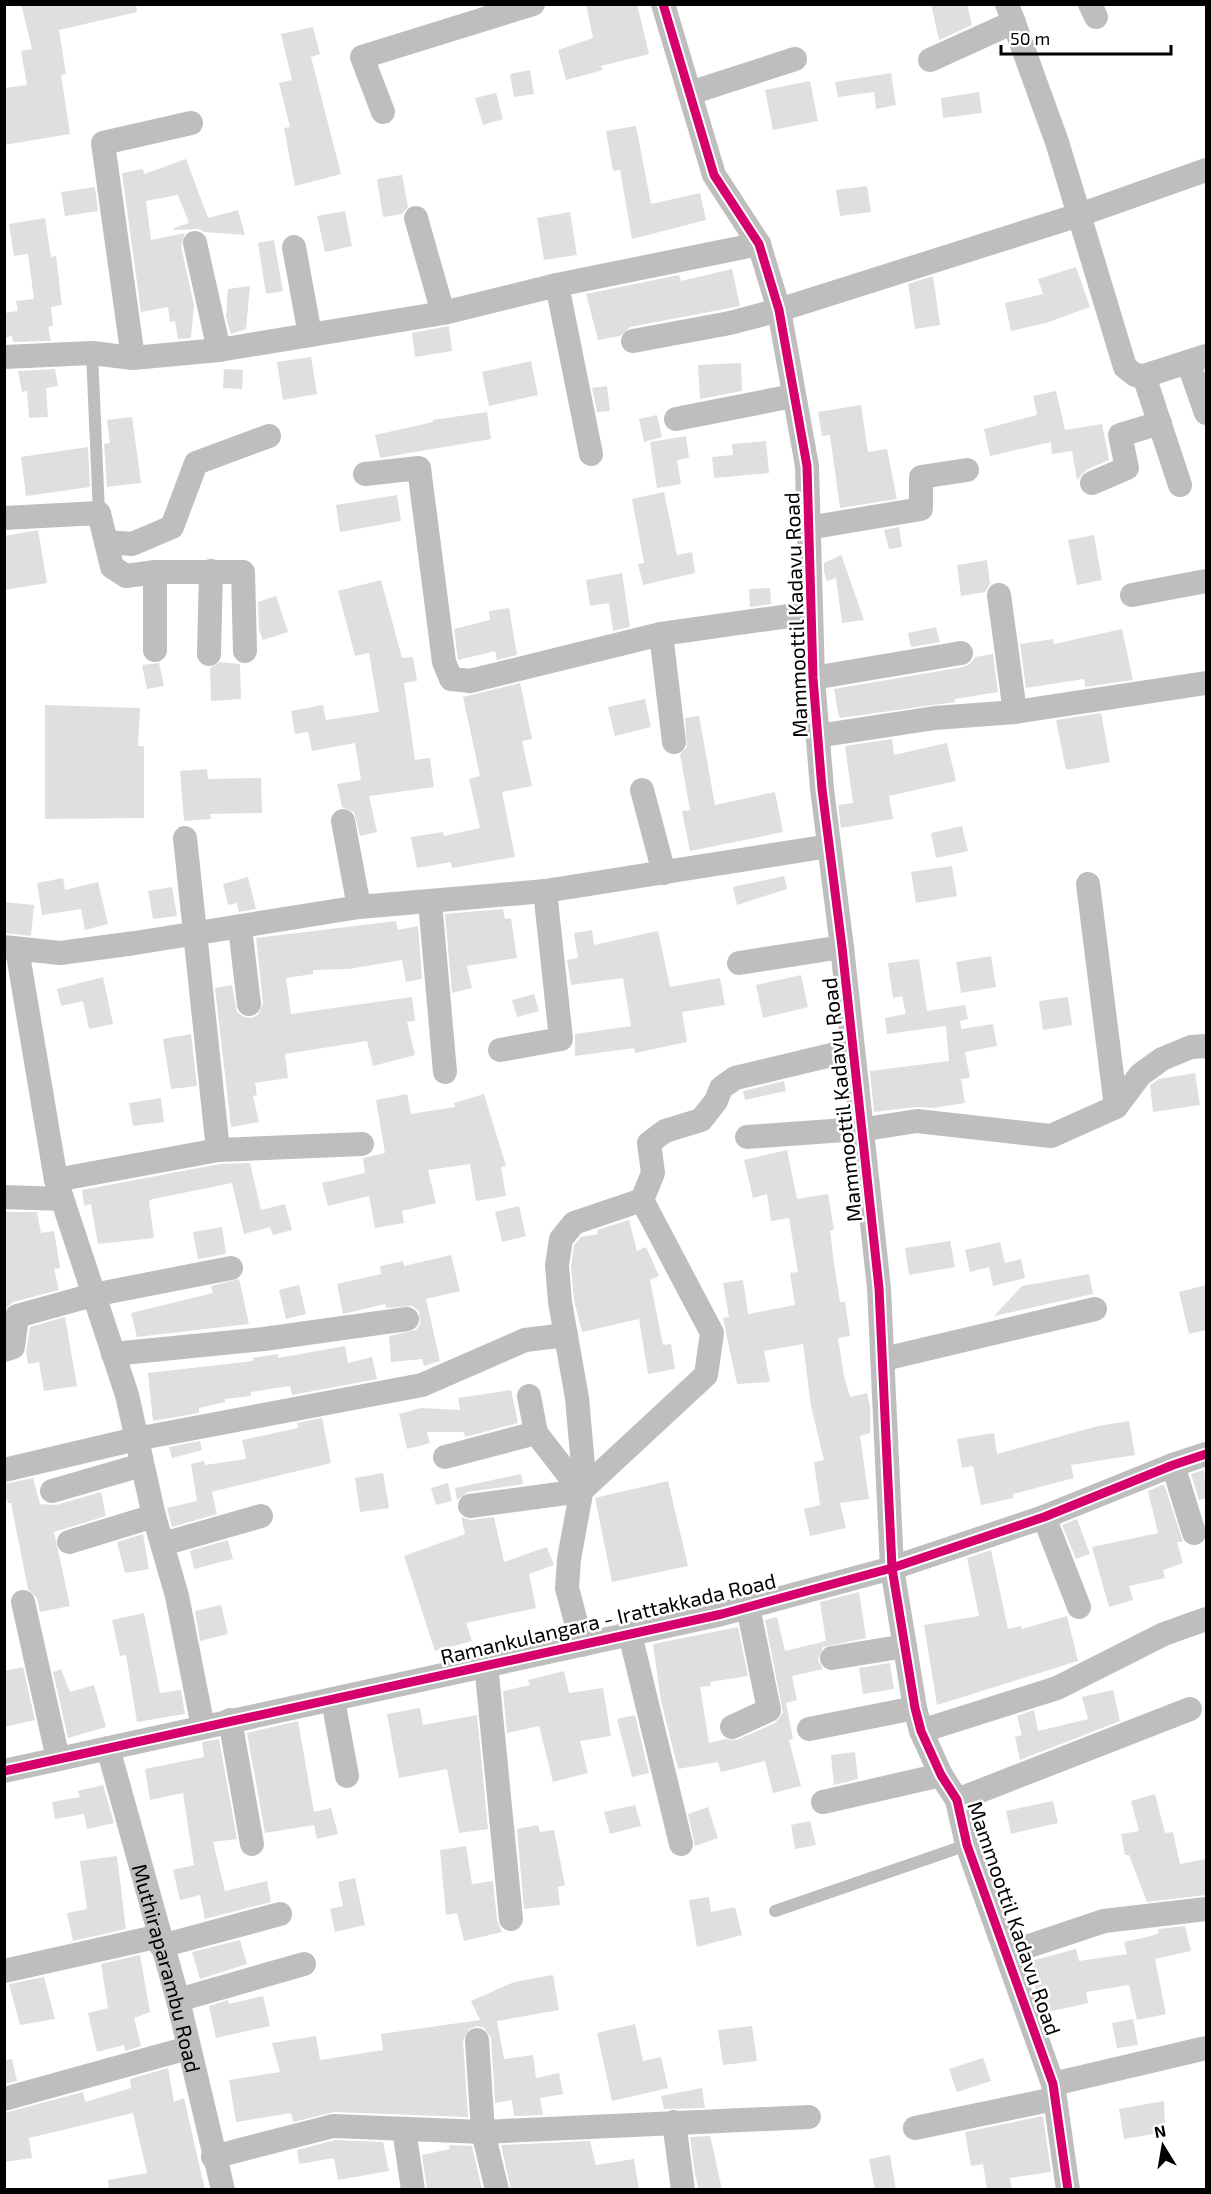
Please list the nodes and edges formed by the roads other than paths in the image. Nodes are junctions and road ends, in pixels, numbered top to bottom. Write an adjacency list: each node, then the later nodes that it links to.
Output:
1 (533, 4): 7 (street)
2 (663, 4): 6 (street, Mammoottil Kadavu Road)
3 (1010, 13): 5 (street); 10 (street)
4 (795, 59): 6 (street)
5 (930, 60)
6 (690, 93): 13 (street, Mammoottil Kadavu Road)
7 (383, 112)
8 (191, 123): 23 (street)
9 (1206, 170): 10 (street)
10 (1079, 215): 16 (street); 25 (street)
11 (416, 218): 17 (street)
12 (195, 243): 20 (street)
13 (759, 244): 15 (street); 16 (street, Mammoottil Kadavu Road)
14 (294, 247): 18 (street)
15 (556, 285): 17 (street); 31 (street)
16 (779, 310): 19 (street); 26 (street, Mammoottil Kadavu Road)
17 (443, 313): 18 (street)
18 (310, 335): 20 (street)
19 (633, 341)
20 (219, 350): 23 (street)
21 (92, 352): 22 (street); 23 (street); 36 (lane)
22 (4, 357)
23 (132, 358)
24 (1197, 359): 25 (street); 27 (street)
25 (1144, 376): 29 (street)
26 (793, 396): 28 (street); 38 (street, Mammoottil Kadavu Road)
27 (1206, 413)
28 (676, 419)
29 (1160, 423): 34 (street); 35 (street)
30 (269, 436): 39 (street)
31 (591, 454)
32 (967, 470): 38 (street)
33 (365, 474): 46 (street)
34 (1092, 483)
35 (1180, 485)
36 (99, 513): 37 (street); 39 (street)
37 (4, 518)
38 (808, 528): 45 (street, Mammoottil Kadavu Road)
39 (106, 542): 41 (street)
40 (211, 571): 41 (street); 48 (street); 50 (street)
41 (155, 572): 47 (street)
42 (1206, 581): 44 (street)
43 (999, 595): 53 (street)
44 (1132, 595)
45 (810, 614): 46 (street); 51 (street, Mammoottil Kadavu Road)
46 (661, 634): 55 (street)
47 (155, 650)
48 (245, 651)
49 (962, 653): 51 (street)
50 (209, 654)
51 (813, 678): 54 (street, Mammoottil Kadavu Road)
52 (1206, 683): 53 (street)
53 (1015, 712): 54 (street)
54 (817, 736): 59 (street, Mammoottil Kadavu Road)
55 (674, 742)
56 (642, 790): 60 (street)
57 (343, 821): 64 (street)
58 (185, 838): 66 (street)
59 (829, 846): 60 (street); 67 (street, Mammoottil Kadavu Road)
60 (664, 873): 62 (street)
61 (1088, 884): 75 (street)
62 (545, 891): 63 (street); 72 (street)
63 (430, 902): 64 (street); 74 (street)
64 (360, 907): 65 (street)
65 (240, 928): 66 (street); 70 (street)
66 (195, 934): 68 (street); 79 (street)
67 (843, 947): 69 (street); 73 (street, Mammoottil Kadavu Road)
68 (11, 948): 80 (street)
69 (739, 963)
70 (249, 1004)
71 (1206, 1046): 75 (street)
72 (500, 1050)
73 (852, 1050): 76 (street, Mammoottil Kadavu Road); 82 (street)
74 (445, 1072)
75 (1116, 1107): 76 (street)
76 (862, 1128): 77 (street); 90 (street, Mammoottil Kadavu Road)
77 (747, 1137)
78 (362, 1144): 79 (street)
79 (218, 1150): 80 (street)
80 (59, 1190): 81 (street); 84 (street)
81 (4, 1197)
82 (642, 1200): 87 (street); 100 (street)
83 (231, 1268): 84 (street)
84 (93, 1295): 88 (street); 89 (street)
85 (1095, 1309): 90 (street)
86 (408, 1319): 89 (street)
87 (566, 1335): 93 (street); 100 (street)
88 (4, 1350)
89 (113, 1354): 93 (street)
90 (884, 1359): 108 (street, Mammoottil Kadavu Road)
91 (529, 1396): 92 (street)
92 (536, 1433): 95 (street); 100 (street)
93 (136, 1439): 96 (street); 98 (street)
94 (1206, 1454): 97 (street, Ramankulangara - Irattakkada Road)
95 (445, 1457)
96 (142, 1465): 99 (street); 102 (street)
97 (1173, 1465): 104 (street, Ramankulangara - Irattakkada Road); 105 (street)
98 (4, 1470)
99 (52, 1491)
100 (581, 1491): 101 (street); 114 (street)
101 (470, 1506)
102 (154, 1516): 106 (street); 107 (street)
103 (261, 1516): 107 (street)
104 (1044, 1517): 108 (street, Ramankulangara - Irattakkada Road); 111 (street)
105 (1194, 1533)
106 (69, 1542)
107 (163, 1544): 122 (street)
108 (892, 1568): 110 (street, Ramankulangara - Irattakkada Road); 115 (street, Mammoottil Kadavu Road)
109 (23, 1602): 126 (street)
110 (747, 1607): 113 (street, Ramankulangara - Irattakkada Road); 123 (street)
111 (1079, 1607)
112 (1206, 1619): 121 (street)
113 (630, 1634): 114 (street, Ramankulangara - Irattakkada Road); 133 (street)
114 (582, 1645): 117 (street, Ramankulangara - Irattakkada Road)
115 (905, 1646): 116 (street); 121 (street, Mammoottil Kadavu Road)
116 (832, 1658)
117 (486, 1664): 118 (street, Ramankulangara - Irattakkada Road); 138 (street)
118 (333, 1700): 120 (street, Ramankulangara - Irattakkada Road); 129 (street)
119 (1190, 1709): 130 (street)
120 (230, 1720): 122 (street, Ramankulangara - Irattakkada Road); 132 (street)
121 (918, 1720): 124 (street); 128 (street, Mammoottil Kadavu Road)
122 (203, 1727): 125 (street, Ramankulangara - Irattakkada Road)
123 (732, 1728)
124 (809, 1729)
125 (108, 1748): 126 (street, Ramankulangara - Irattakkada Road); 139 (street, Muthiraparambu Road)
126 (58, 1759): 127 (street, Ramankulangara - Irattakkada Road)
127 (4, 1771)
128 (941, 1775): 130 (street, Mammoottil Kadavu Road); 131 (street)
129 (348, 1776)
130 (957, 1800): 134 (street, Mammoottil Kadavu Road)
131 (823, 1802)
132 (252, 1844)
133 (681, 1844)
134 (967, 1845): 136 (lane); 140 (street, Mammoottil Kadavu Road)
135 (1206, 1909): 140 (street)
136 (776, 1911)
137 (280, 1914): 139 (street)
138 (511, 1919)
139 (160, 1941): 142 (street); 143 (street, Muthiraparambu Road)
140 (1008, 1953): 147 (street, Mammoottil Kadavu Road)
141 (304, 1964): 143 (street)
142 (4, 1971)
143 (178, 2000): 145 (street, Muthiraparambu Road)
144 (477, 2040): 153 (street)
145 (188, 2048): 148 (street); 154 (street, Muthiraparambu Road)
146 (1206, 2048): 147 (street)
147 (1053, 2092): 151 (street); 159 (street, Mammoottil Kadavu Road)
148 (4, 2100)
149 (808, 2117): 150 (street)
150 (674, 2122): 153 (street); 158 (street)
151 (915, 2128)
152 (404, 2129): 153 (street); 154 (street); 156 (street)
153 (483, 2132): 157 (street)
154 (213, 2157): 155 (street, Muthiraparambu Road)
155 (223, 2190)
156 (413, 2190)
157 (496, 2190)
158 (683, 2190)
159 (1068, 2190)

